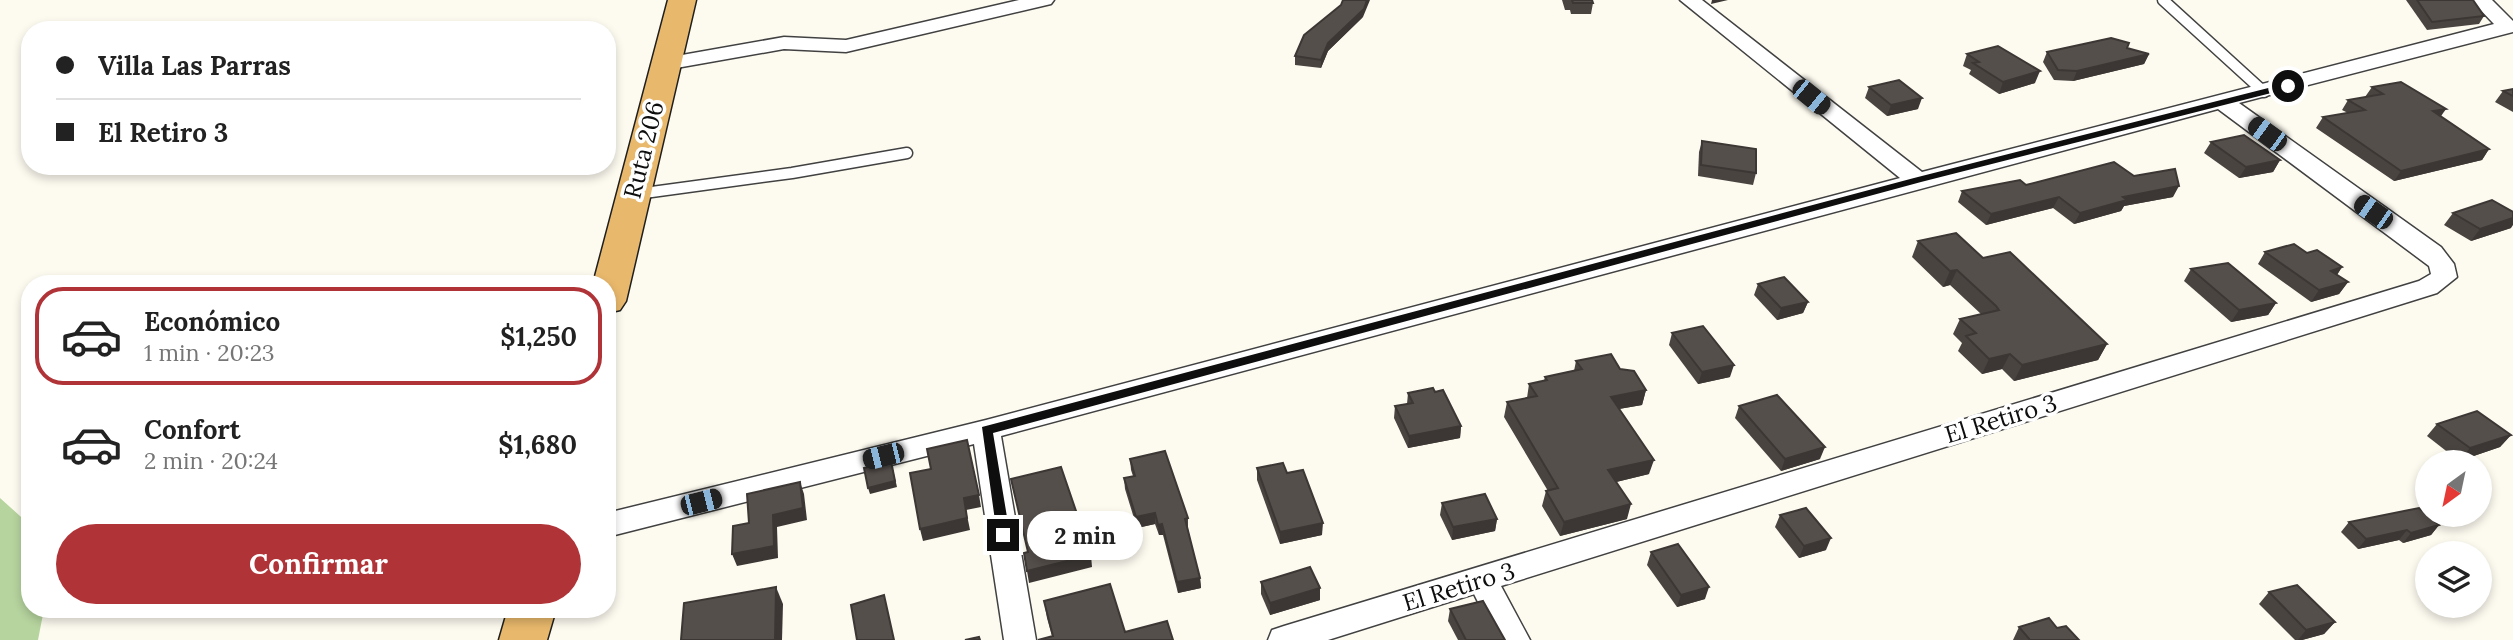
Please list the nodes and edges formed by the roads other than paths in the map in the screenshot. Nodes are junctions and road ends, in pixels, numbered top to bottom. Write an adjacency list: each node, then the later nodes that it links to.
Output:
1 (682, 0): 7 (highway, Ruta 206)
2 (1044, 0): 7 (street)
3 (1690, 0): 11 (street)
4 (2163, 0): 8 (lane)
5 (2481, 0): 6 (street)
6 (2511, 32): 8 (street)
7 (665, 64): 12 (highway, Ruta 206)
8 (2264, 92): 9 (street)
9 (2224, 103): 11 (street); 16 (street, El Retiro 3)
10 (907, 153): 12 (lane)
11 (1918, 180): 14 (street)
12 (633, 195): 13 (highway, Ruta 206)
13 (613, 275)
14 (986, 430): 15 (street); 19 (street)
15 (616, 523)
16 (1482, 580): 20 (street, El Retiro 3); 21 (street)
17 (529, 618): 18 (highway)
18 (523, 640)
19 (1020, 640)
20 (1284, 640)
21 (1514, 640)

